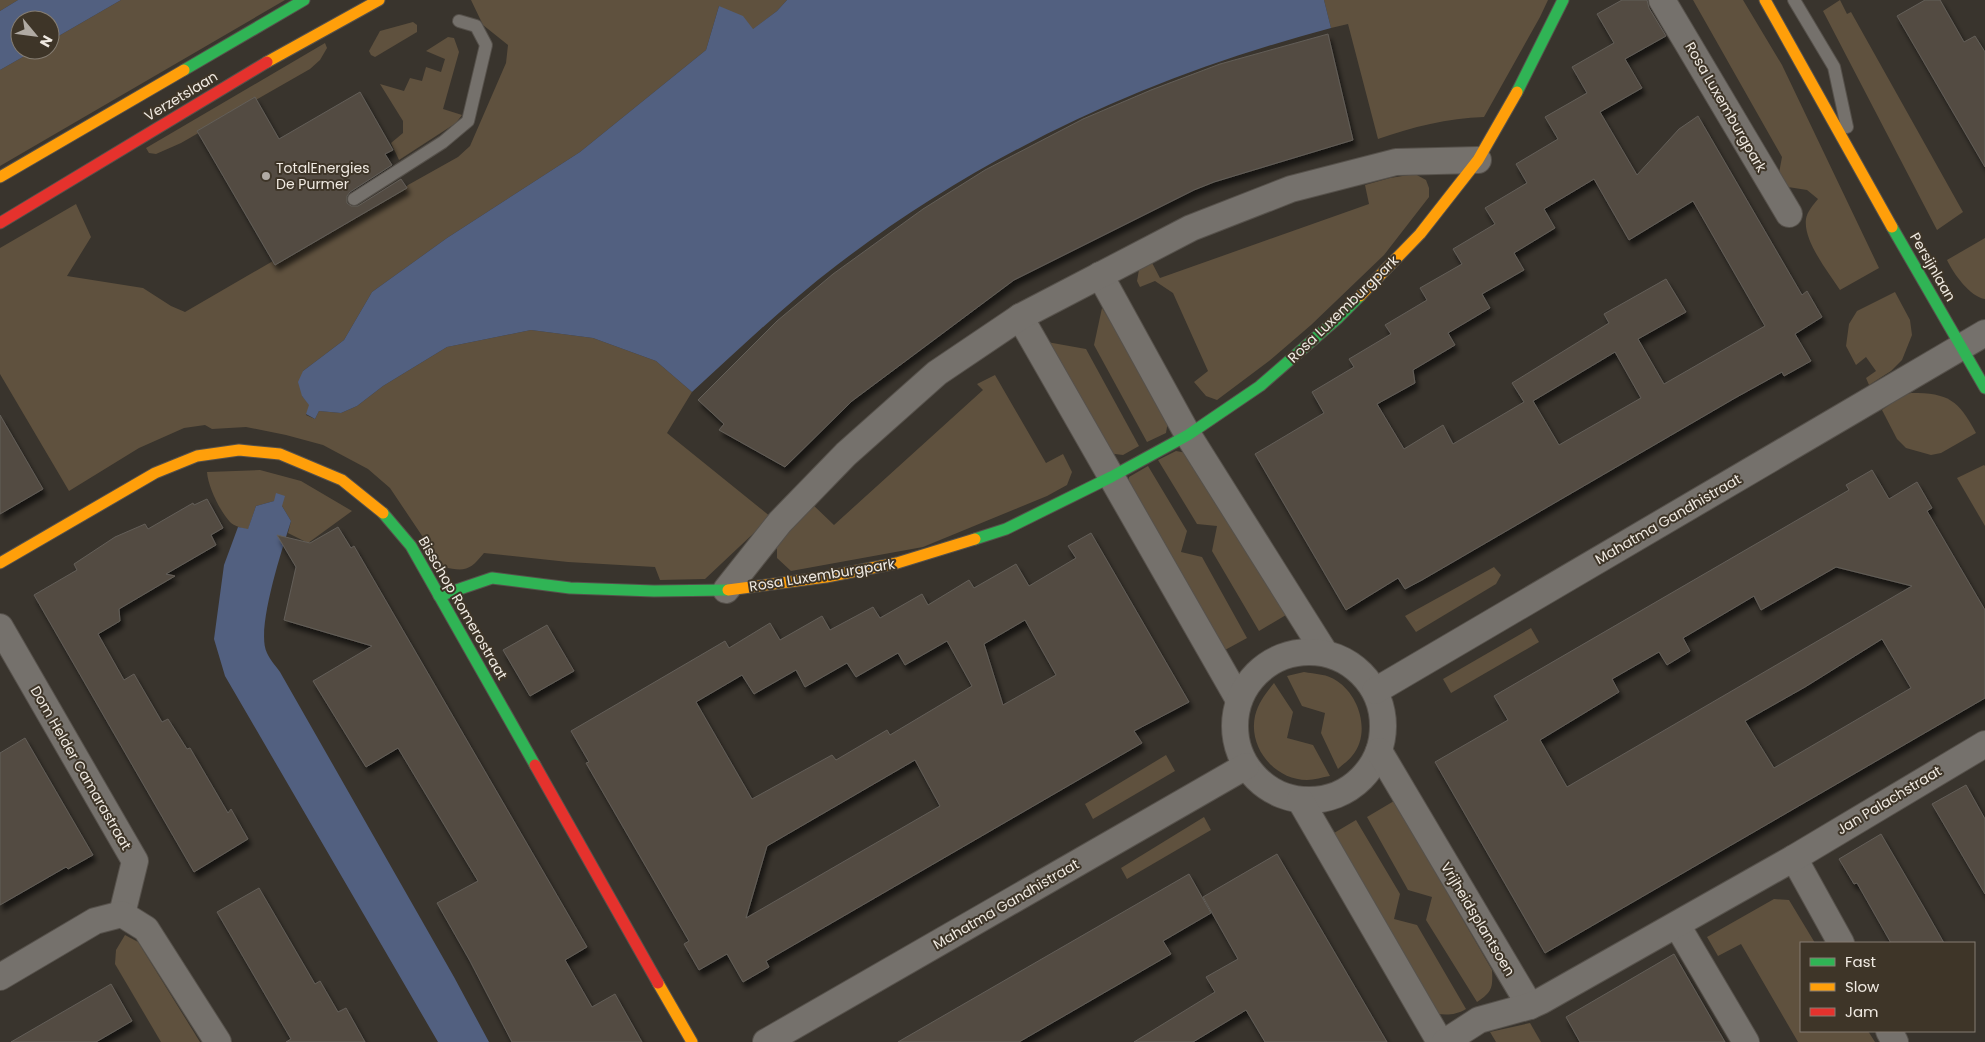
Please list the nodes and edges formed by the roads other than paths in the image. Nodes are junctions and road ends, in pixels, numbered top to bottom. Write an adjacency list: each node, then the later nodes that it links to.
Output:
1 (304, 0): 10 (street, Verzetslaan)
2 (379, 0): 13 (street, Verzetslaan)
3 (1563, 0): 8 (street, Rosa Luxemburgpark)
4 (1662, 0): 12 (street, Rosa Luxemburgpark)
5 (1764, 0): 9 (street, Persijnlaan)
6 (1794, 0): 9 (lane, Persijnlaan)
7 (459, 21): 11 (lane)
8 (1478, 160): 14 (street, Rosa Luxemburgpark); 19 (street, Rosa Luxemburgpark)
9 (1855, 162): 17 (street, Persijnlaan)
10 (0, 177)
11 (354, 199)
12 (1789, 214)
13 (0, 223)
14 (1100, 275): 15 (street, Rosa Luxemburgpark); 19 (street)
15 (1020, 317): 20 (street); 22 (street, Rosa Luxemburgpark)
16 (1985, 333): 17 (street, Mahatma Gandhistraat)
17 (1962, 348): 18 (street, Persijnlaan); 26 (street, Mahatma Gandhistraat)
18 (1985, 388)
19 (1188, 435): 20 (street, Rosa Luxemburgpark); 25 (street)
20 (1111, 477): 22 (street, Rosa Luxemburgpark); 27 (street)
21 (0, 563): 23 (street, Bisschop Romerostraat)
22 (726, 590): 23 (street, Rosa Luxemburgpark)
23 (439, 596): 39 (street, Bisschop Romerostraat)
24 (0, 627): 33 (street, Dom Helder Camarastraat)
25 (1325, 653): 26 (street); 27 (street)
26 (1375, 691): 29 (street)
27 (1239, 700): 30 (street)
28 (1985, 744): 32 (street, Jan Palachstraat)
29 (1379, 751): 31 (street); 37 (street, Vrijheidsplantsoen)
30 (1246, 766): 31 (street); 40 (street, Mahatma Gandhistraat)
31 (1300, 800): 41 (street)
32 (1794, 858): 34 (street, Jan Palachstraat); 35 (street)
33 (122, 914): 36 (street); 38 (street)
34 (1678, 924): 37 (street, Jan Palachstraat); 43 (street)
35 (1840, 942)
36 (0, 977)
37 (1530, 1006): 42 (street)
38 (218, 1042)
39 (692, 1042)
40 (766, 1042)
41 (1440, 1042)
42 (1445, 1042)
43 (1746, 1042)

